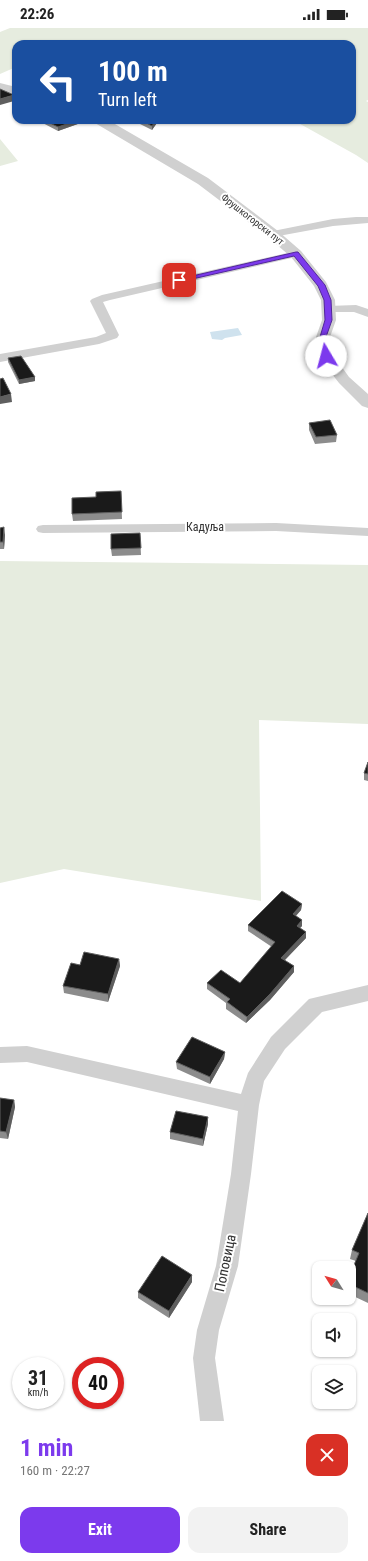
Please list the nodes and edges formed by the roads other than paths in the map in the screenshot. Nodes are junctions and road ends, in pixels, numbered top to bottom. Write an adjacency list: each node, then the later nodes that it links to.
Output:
1 (0, 86): 2 (street)
2 (12, 90)
3 (106, 124): 5 (street, Фрушкогорски пут)
4 (368, 220): 5 (street)
5 (274, 234): 6 (street, Фрушкогорски пут)
6 (296, 254): 7 (street, Фрушкогорски пут); 9 (street)
7 (328, 309): 8 (street); 10 (street, Фрушкогорски пут)
8 (368, 312)
9 (0, 358)
10 (368, 403)
11 (43, 528): 12 (street, Кадуља)
12 (368, 532)
13 (368, 993): 15 (street, Поповица)
14 (0, 1055): 15 (street)
15 (249, 1105): 16 (street, Поповица)
16 (212, 1421)

